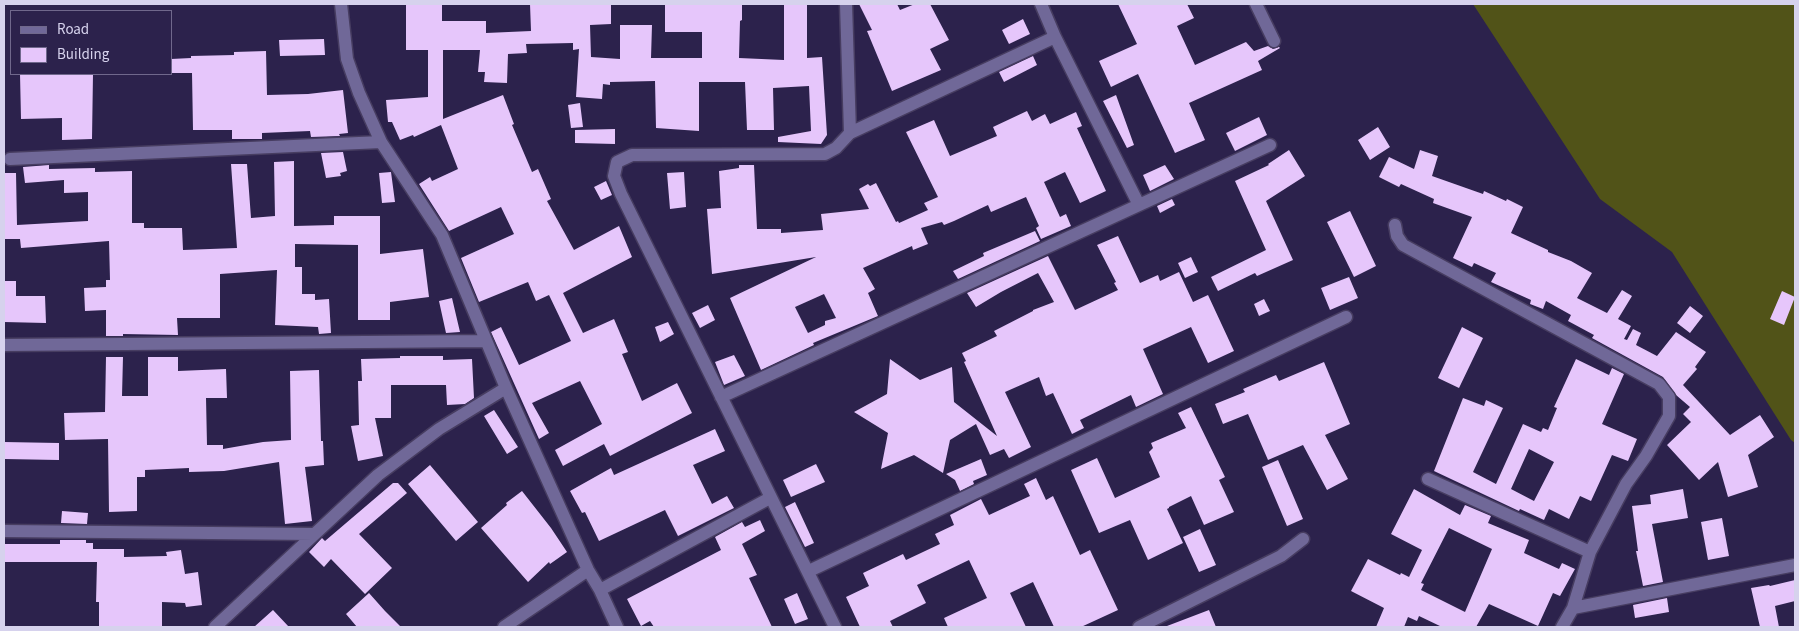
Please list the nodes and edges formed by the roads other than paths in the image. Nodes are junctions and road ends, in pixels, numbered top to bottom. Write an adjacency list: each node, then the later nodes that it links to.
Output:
1 (341, 4): 8 (street)
2 (846, 4): 7 (street)
3 (1041, 4): 5 (street)
4 (1256, 4): 6 (street)
5 (1054, 37): 7 (street); 11 (street)
6 (1274, 41)
7 (850, 133): 17 (street)
8 (381, 142): 10 (street); 14 (street)
9 (1270, 145): 11 (street)
10 (10, 159)
11 (1139, 205): 17 (street)
12 (1395, 224): 23 (street)
13 (1346, 317): 26 (street)
14 (486, 341): 15 (street); 16 (street)
15 (4, 345)
16 (506, 388): 21 (street); 25 (street)
17 (721, 398): 19 (street)
18 (1428, 479): 23 (street)
19 (770, 498): 26 (street); 27 (street)
20 (4, 531): 21 (street)
21 (314, 534): 29 (street)
22 (1303, 539): 33 (street)
23 (1590, 552): 28 (street)
24 (1795, 565): 28 (street)
25 (588, 570): 27 (street); 30 (street)
26 (809, 571): 32 (street)
27 (600, 590): 31 (street)
28 (1573, 608): 34 (street)
29 (216, 627)
30 (504, 627)
31 (617, 627)
32 (836, 627)
33 (1139, 627)
34 (1562, 627)

